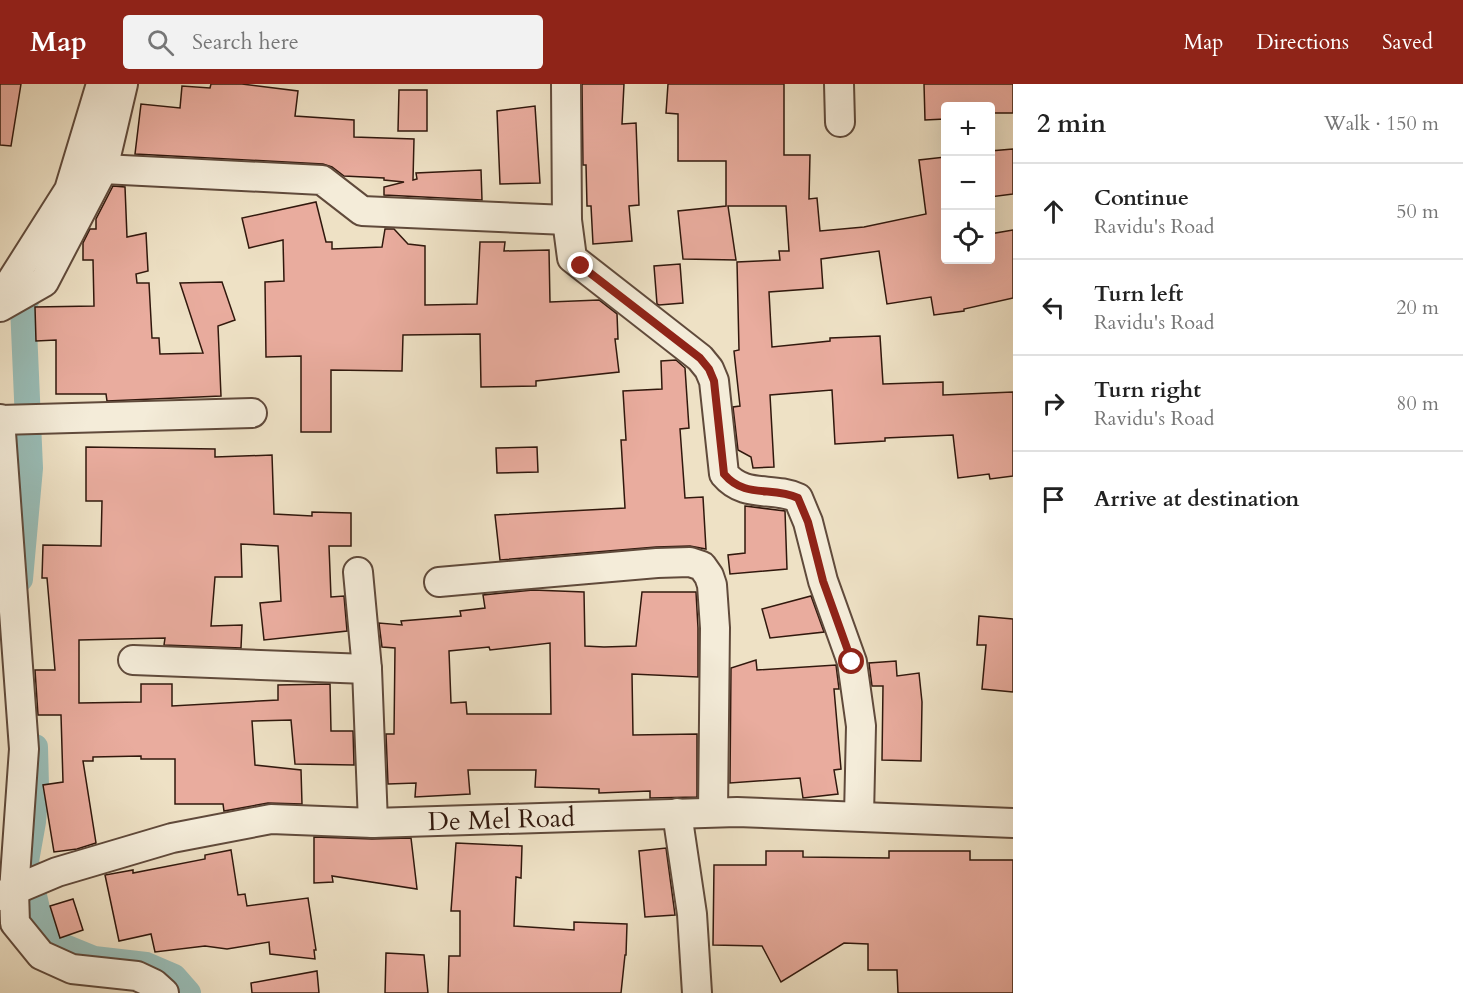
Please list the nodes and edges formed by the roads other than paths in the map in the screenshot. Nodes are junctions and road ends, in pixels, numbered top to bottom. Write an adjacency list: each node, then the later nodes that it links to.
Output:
1 (101, 84): 8 (street)
2 (123, 84): 6 (street)
3 (566, 84): 7 (street)
4 (839, 84): 5 (street)
5 (840, 122)
6 (103, 169): 7 (street); 8 (street)
7 (567, 220): 17 (street)
8 (6, 301)
9 (252, 413): 10 (street)
10 (11, 420): 20 (street)
11 (358, 572): 14 (street)
12 (439, 582): 15 (street)
13 (133, 660): 14 (street)
14 (368, 669): 18 (street)
15 (713, 812): 16 (street, De Mel Road); 17 (street, De Mel Road)
16 (677, 813): 18 (street, De Mel Road); 22 (street)
17 (859, 816): 19 (street, De Mel Road)
18 (373, 823): 20 (street, De Mel Road)
19 (1013, 823)
20 (13, 891): 21 (street)
21 (164, 993)
22 (697, 993)

